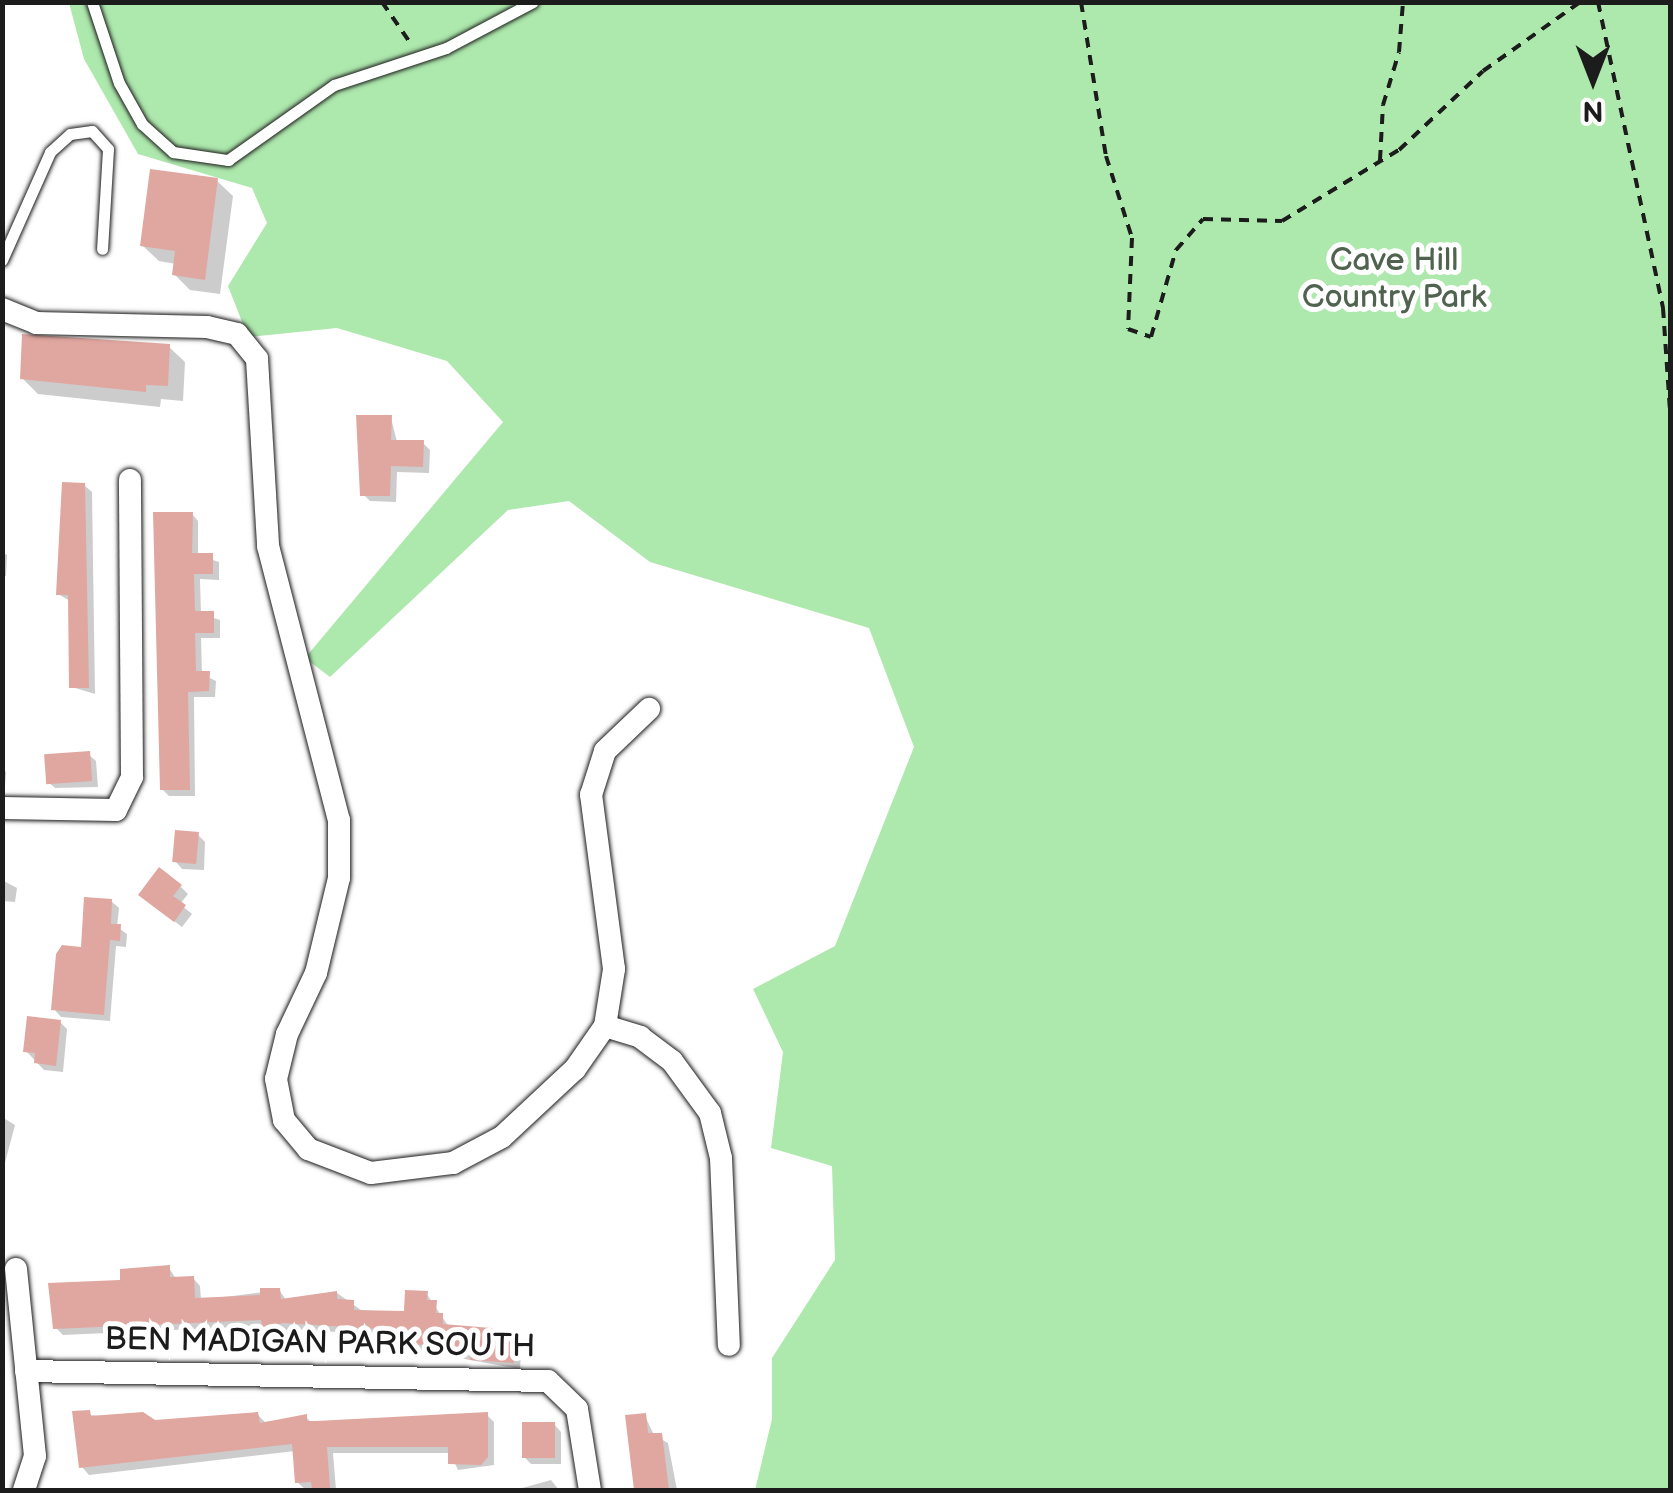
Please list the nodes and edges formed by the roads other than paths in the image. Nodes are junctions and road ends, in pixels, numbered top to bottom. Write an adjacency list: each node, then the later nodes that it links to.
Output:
1 (92, 2): 2 (lane)
2 (532, 2)
3 (102, 248): 4 (lane)
4 (2, 260)
5 (2, 308): 9 (street)
6 (130, 480): 8 (street)
7 (650, 709): 9 (street)
8 (2, 808)
9 (605, 1026): 11 (street)
10 (16, 1270): 12 (street)
11 (729, 1345)
12 (26, 1372): 13 (street); 14 (street, BEN MADIGAN PARK SOUTH)
13 (24, 1490)
14 (590, 1490)

